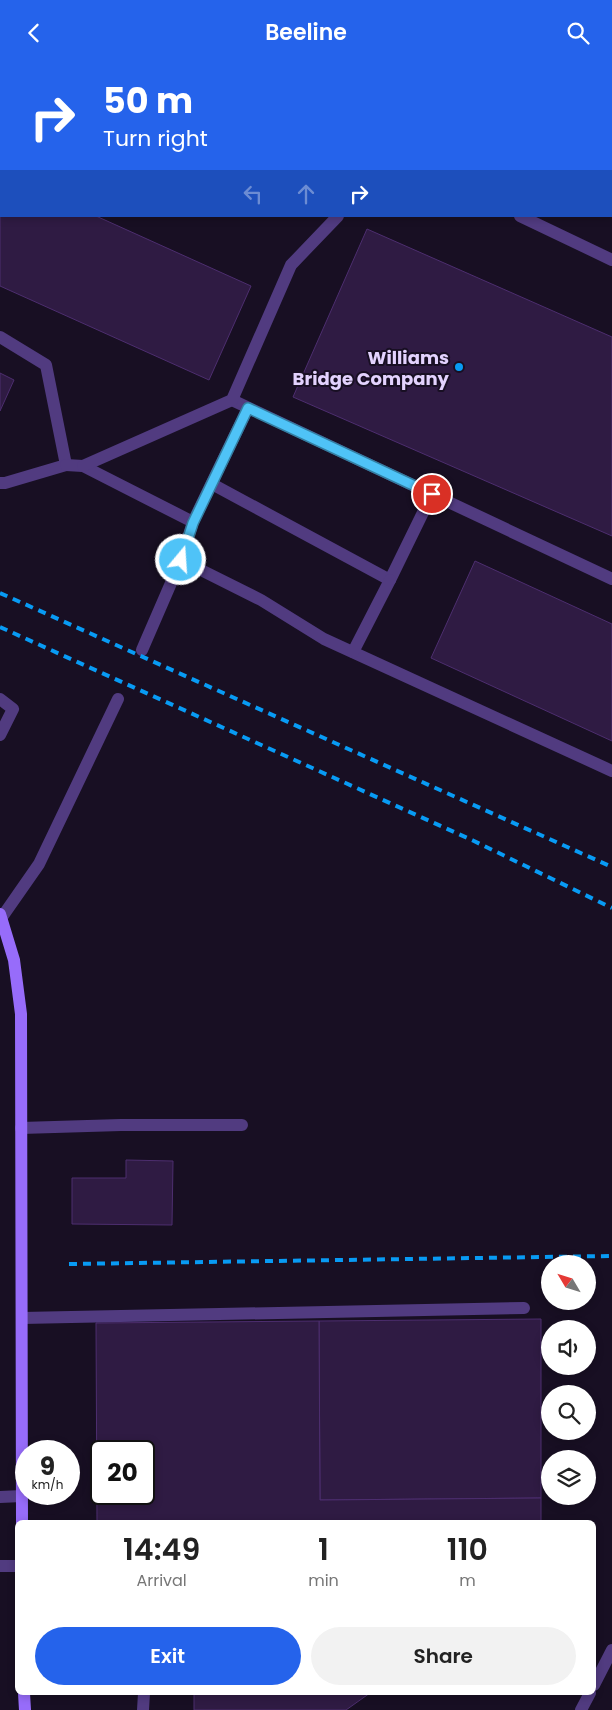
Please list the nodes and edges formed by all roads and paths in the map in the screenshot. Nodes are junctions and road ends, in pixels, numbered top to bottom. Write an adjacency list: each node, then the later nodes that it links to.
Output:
1 (337, 217): 5 (street)
2 (522, 217): 3 (street)
3 (612, 260)
4 (0, 337): 7 (street)
5 (232, 401): 6 (street); 8 (street)
6 (248, 408): 10 (street); 11 (street)
7 (66, 465): 8 (street); 9 (street)
8 (83, 466): 12 (street)
9 (0, 483)
10 (212, 484): 12 (street); 15 (street)
11 (432, 494): 14 (street); 15 (street)
12 (193, 523): 13 (street)
13 (181, 560): 16 (street); 17 (street)
14 (612, 579)
15 (390, 580): 17 (street)
16 (142, 650)
17 (353, 652): 21 (street)
18 (0, 699): 20 (street)
19 (118, 699): 22 (street)
20 (0, 735)
21 (612, 771)
22 (1, 916): 24 (street)
23 (242, 1125): 24 (street)
24 (21, 1128): 26 (street)
25 (524, 1308): 26 (street)
26 (22, 1318): 27 (street)
27 (22, 1440)
28 (15, 1496): 29 (street)
29 (0, 1497)
30 (22, 1505): 31 (street)
31 (22, 1520)
32 (0, 1566): 33 (street)
33 (15, 1566)
34 (612, 1650): 35 (street)
35 (596, 1681)
36 (24, 1695): 39 (street)
37 (144, 1695): 40 (street)
38 (589, 1695): 41 (street)
39 (25, 1710)
40 (143, 1710)
41 (581, 1710)

